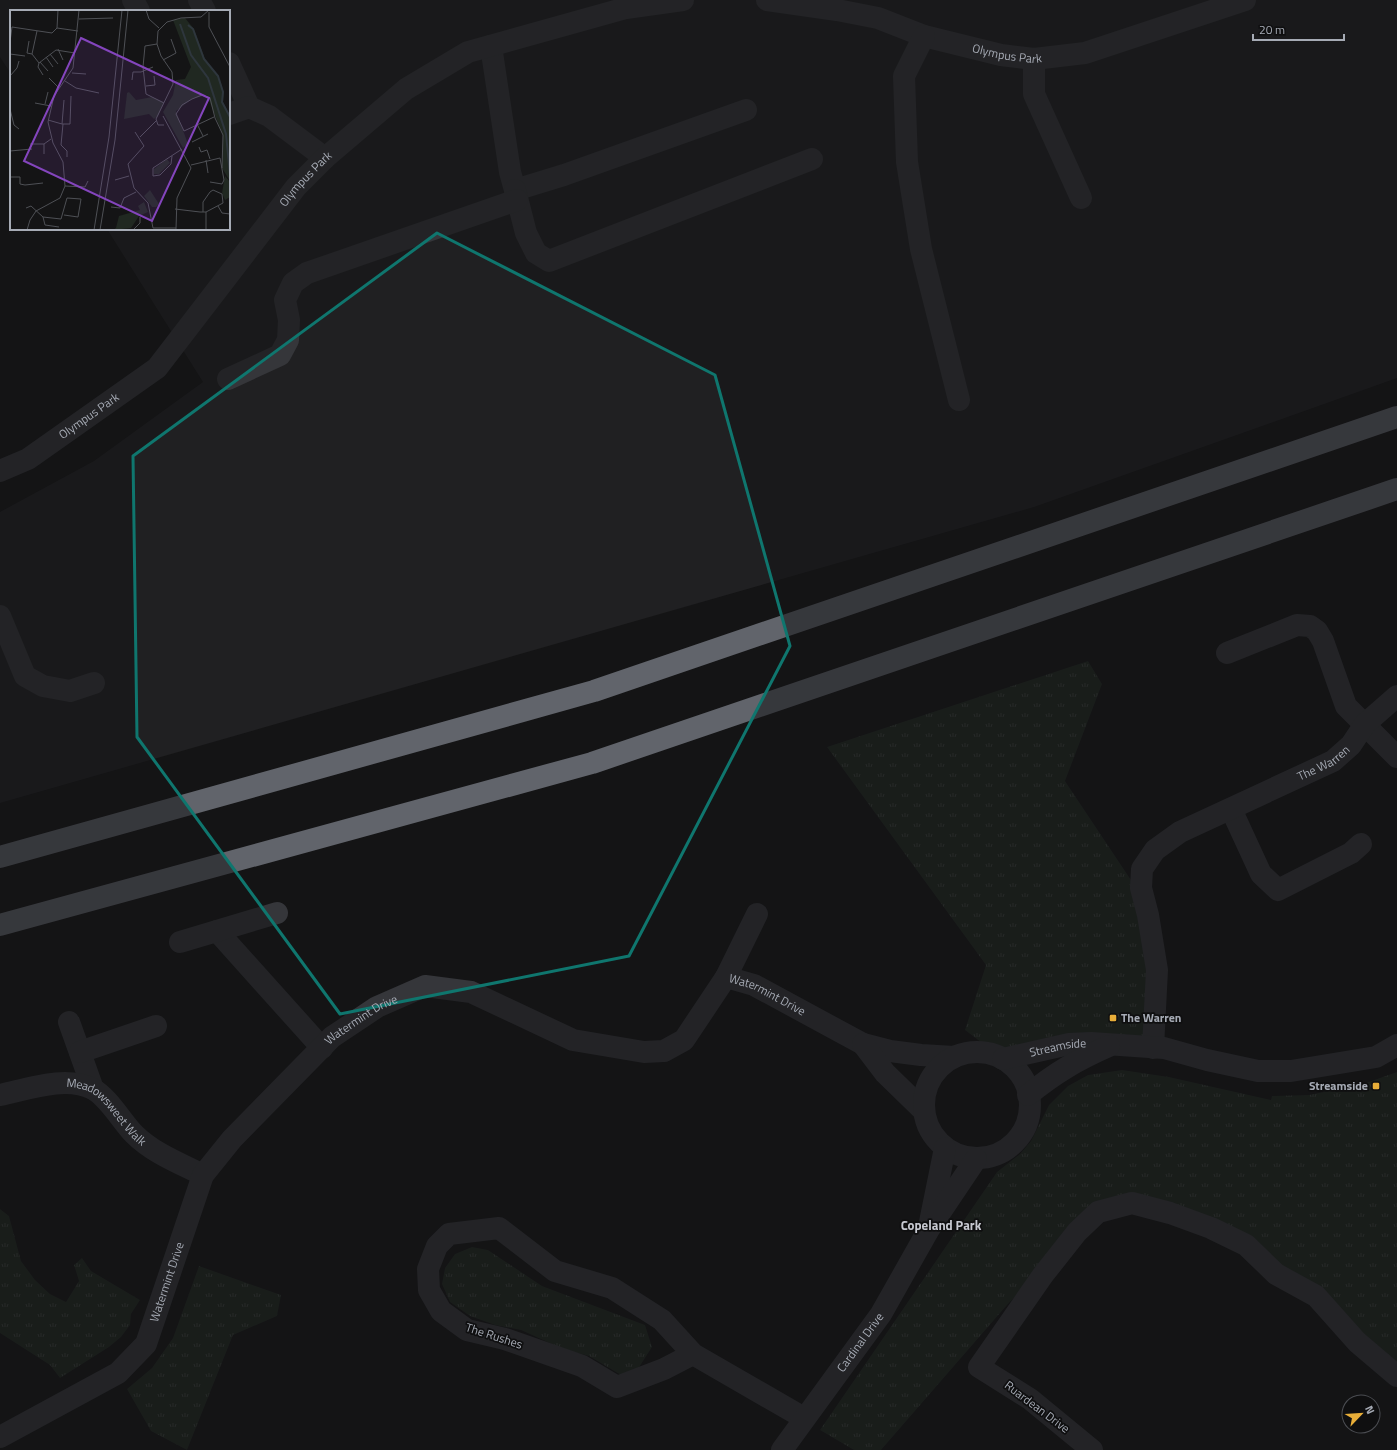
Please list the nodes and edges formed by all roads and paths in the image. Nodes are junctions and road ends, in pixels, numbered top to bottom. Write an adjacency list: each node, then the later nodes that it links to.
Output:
1 (133, 0): 8 (street)
2 (199, 0): 9 (street)
3 (683, 0): 6 (street, Olympus Park)
4 (767, 0): 7 (street, Olympus Park)
5 (1234, 2): 12 (street, Olympus Park)
6 (626, 4): 11 (street, Olympus Park)
7 (838, 5): 10 (street, Olympus Park)
8 (138, 10)
9 (204, 10)
10 (924, 36): 12 (street, Olympus Park); 22 (street)
11 (491, 46): 17 (street, Olympus Park); 19 (street)
12 (1034, 59): 20 (street)
13 (230, 65): 14 (street)
14 (249, 107): 16 (street); 17 (street)
15 (746, 110): 19 (street)
16 (230, 114)
17 (325, 158): 24 (street, Olympus Park)
18 (812, 159): 19 (street)
19 (516, 195): 21 (street)
20 (1081, 198)
21 (228, 379)
22 (959, 400)
23 (1397, 417): 34 (highway)
24 (0, 470)
25 (1397, 489): 37 (highway)
26 (0, 616): 28 (street)
27 (1227, 653): 30 (street)
28 (94, 683)
29 (1397, 696): 30 (street, The Warren)
30 (1364, 724): 31 (street); 32 (street, The Warren)
31 (1397, 757)
32 (1231, 809): 33 (street); 47 (street, The Warren)
33 (1361, 844)
34 (0, 857)
35 (277, 913): 38 (street)
36 (757, 914): 40 (street)
37 (0, 925)
38 (218, 931): 39 (street); 46 (street)
39 (180, 942)
40 (726, 977): 43 (street, Watermint Drive); 46 (street, Watermint Drive)
41 (69, 1022): 48 (street)
42 (156, 1026): 48 (street)
43 (863, 1044): 49 (street, Watermint Drive); 54 (street, Watermint Drive)
44 (1112, 1045): 47 (street, Streamside); 50 (street, Streamside); 53 (street, Streamside)
45 (1397, 1045): 47 (street, Streamside)
46 (322, 1048): 57 (street, Watermint Drive)
47 (1153, 1048)
48 (80, 1052): 51 (street)
49 (954, 1057): 50 (street); 54 (street)
50 (1003, 1059): 53 (street)
51 (93, 1089): 52 (street, Meadowsweet Walk); 57 (street, Meadowsweet Walk)
52 (0, 1095)
53 (1028, 1095): 56 (street)
54 (923, 1110): 55 (street)
55 (945, 1148): 56 (street); 58 (street, Cardinal Drive)
56 (976, 1159): 58 (street, Cardinal Drive)
57 (203, 1175): 62 (street, Watermint Drive)
58 (929, 1229): 61 (street, Cardinal Drive)
59 (693, 1354): 59 (street, The Rushes); 61 (street, The Rushes)
60 (1397, 1376): 64 (street, Ruardean Drive)
61 (804, 1418): 63 (street, Cardinal Drive)
62 (0, 1437)
63 (782, 1450)
64 (1092, 1450)

